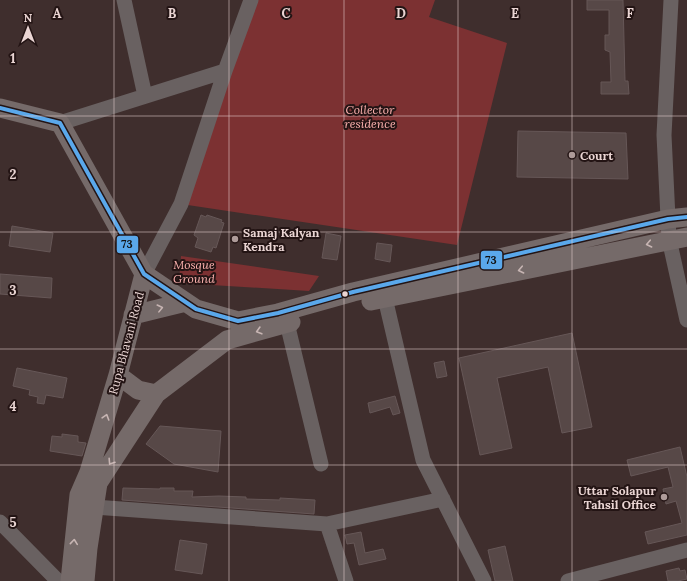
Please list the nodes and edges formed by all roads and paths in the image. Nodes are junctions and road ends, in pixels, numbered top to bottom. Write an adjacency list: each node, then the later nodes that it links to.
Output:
1 (124, 0): 5 (street)
2 (251, 0): 4 (street, Rupa Bhavani Road)
3 (671, 0): 9 (street)
4 (225, 71): 5 (street); 11 (street, Rupa Bhavani Road)
5 (146, 96): 7 (street)
6 (0, 108): 7 (main road)
7 (60, 123): 11 (main road)
8 (687, 217): 9 (main road)
9 (668, 219): 10 (street); 13 (main road)
10 (678, 238): 12 (main road, one-way to 12); 15 (street)
11 (144, 274): 13 (main road); 14 (main road, Rupa Bhavani Road)
12 (386, 298): 16 (main road); 20 (street)
13 (186, 302): 14 (main road, one-way to 13)
14 (133, 315): 17 (main road, Rupa Bhavani Road)
15 (687, 320)
16 (287, 323): 18 (main road, one-way to 18); 19 (street)
17 (118, 375): 18 (main road); 26 (main road, Rupa Bhavani Road, one-way to 17)
18 (156, 394): 21 (main road, one-way to 21)
19 (321, 464)
20 (443, 499): 23 (street); 29 (street)
21 (94, 507): 23 (street); 27 (main road)
22 (0, 522): 25 (street)
23 (327, 524): 28 (street)
24 (687, 550): 30 (street)
25 (58, 581)
26 (70, 581)
27 (85, 581)
28 (346, 581)
29 (484, 581)
30 (568, 581)

